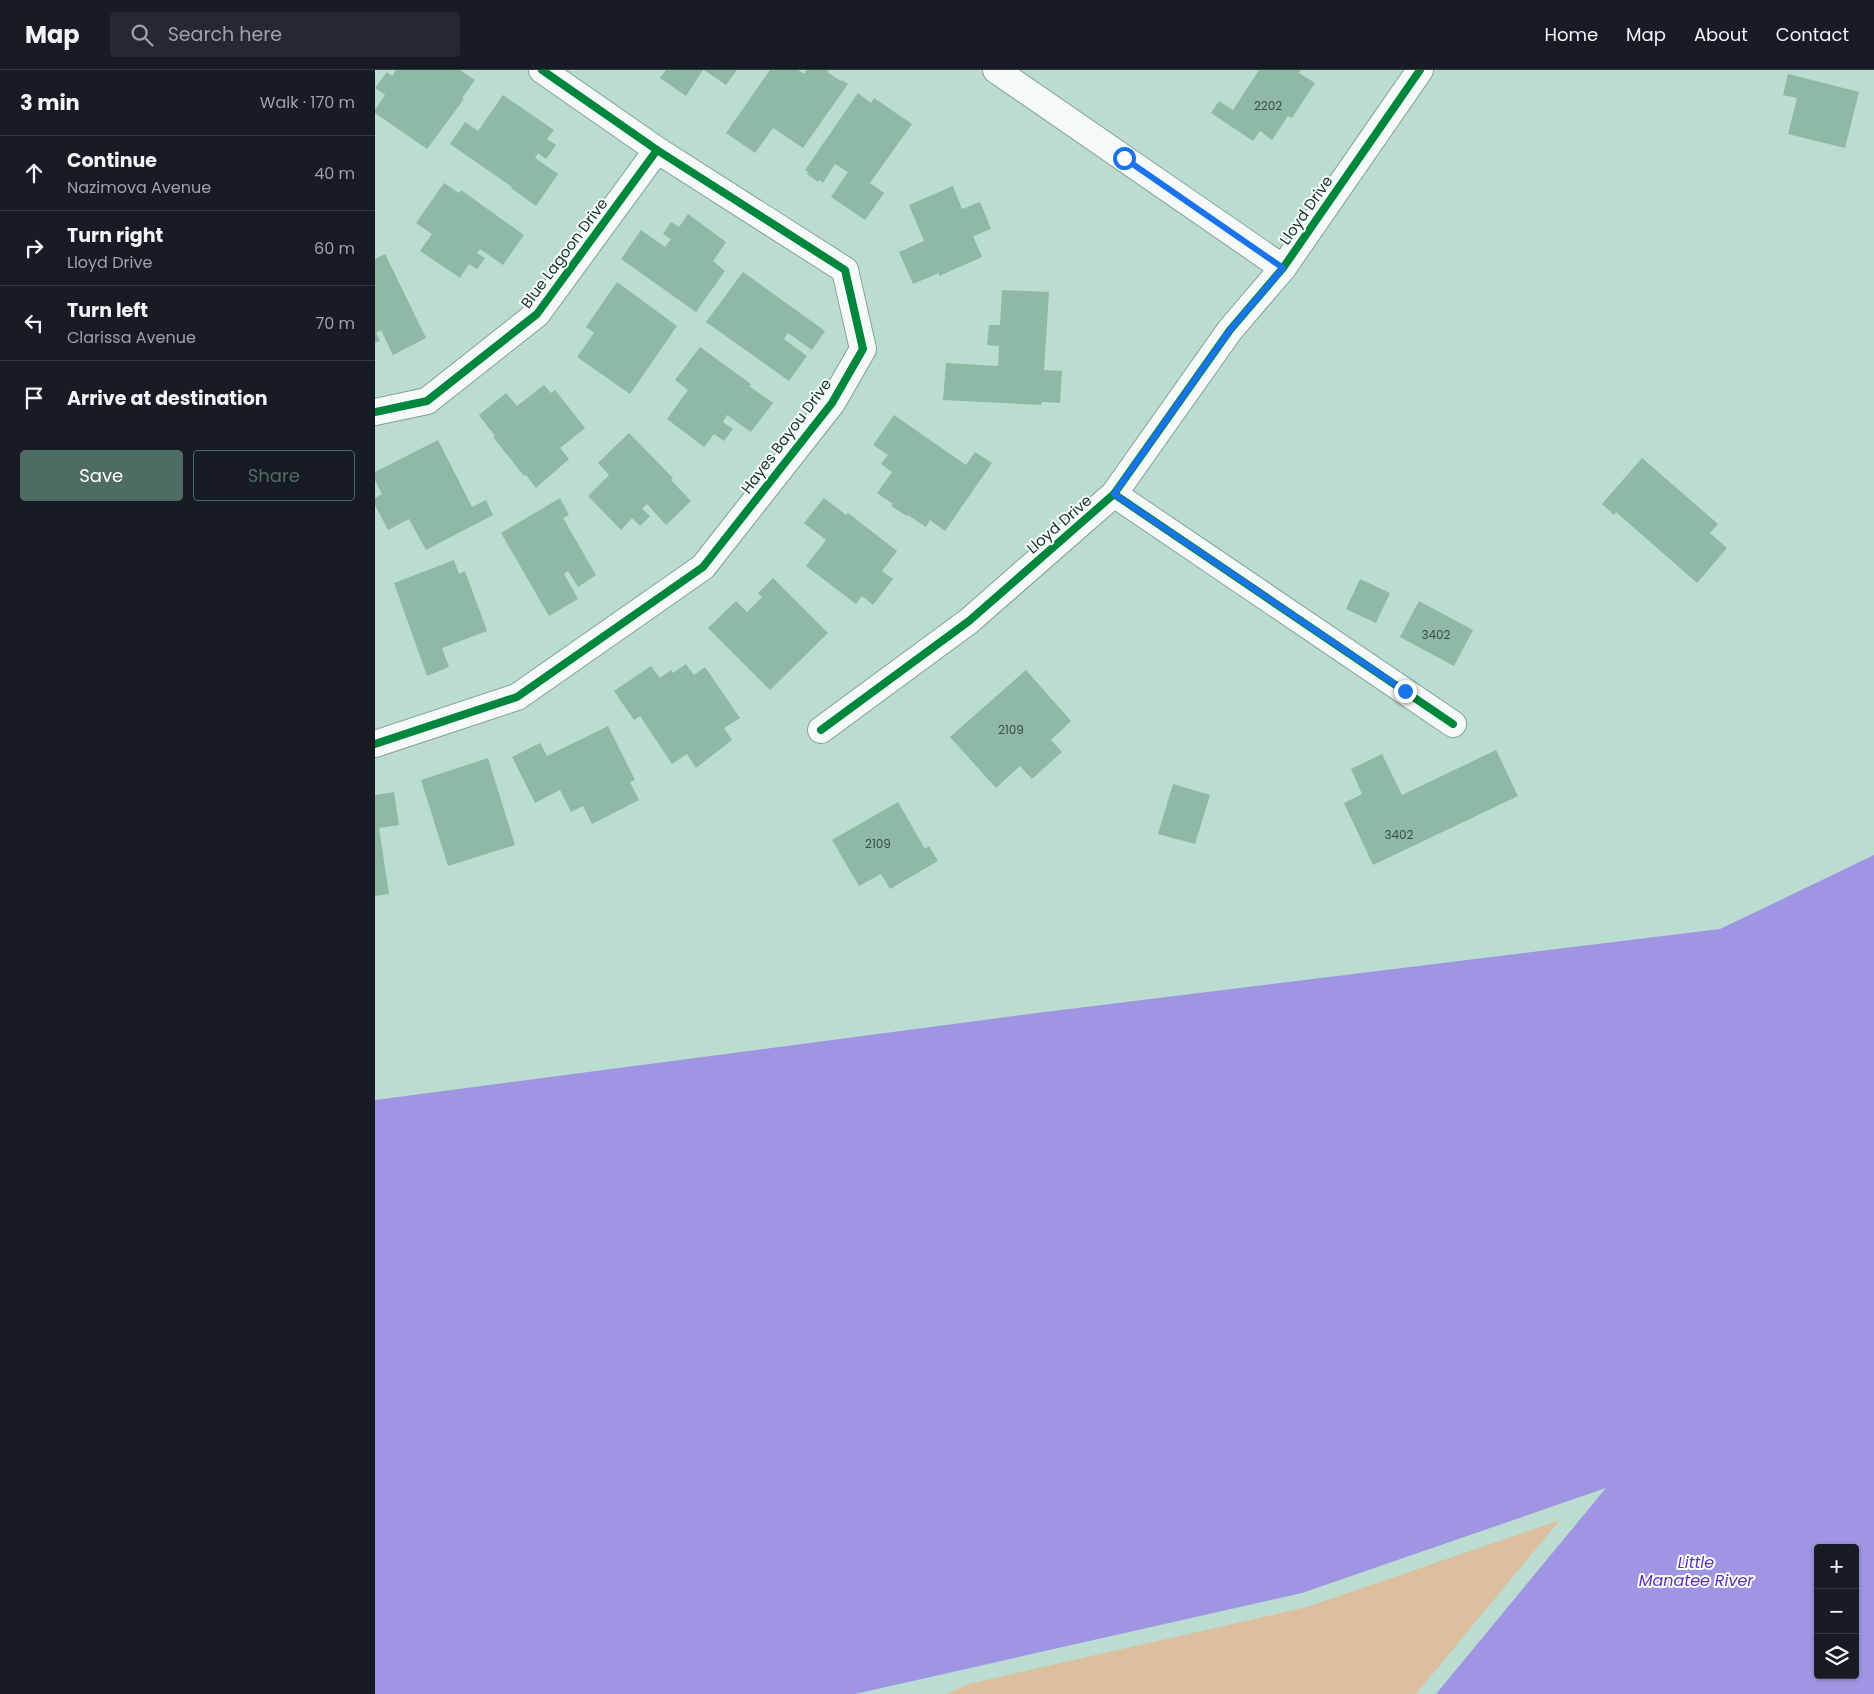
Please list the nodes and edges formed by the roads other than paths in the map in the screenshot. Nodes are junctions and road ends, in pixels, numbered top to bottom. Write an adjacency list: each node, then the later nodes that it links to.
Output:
1 (542, 70): 4 (street, Hayes Bayou Drive)
2 (996, 70): 5 (street)
3 (1421, 70): 5 (street, Lloyd Drive)
4 (657, 150): 6 (street, Blue Lagoon Drive); 10 (street, Hayes Bayou Drive)
5 (1283, 268): 7 (street, Lloyd Drive)
6 (375, 412)
7 (1114, 494): 8 (street); 9 (street, Lloyd Drive)
8 (1453, 724)
9 (821, 730)
10 (375, 744)

